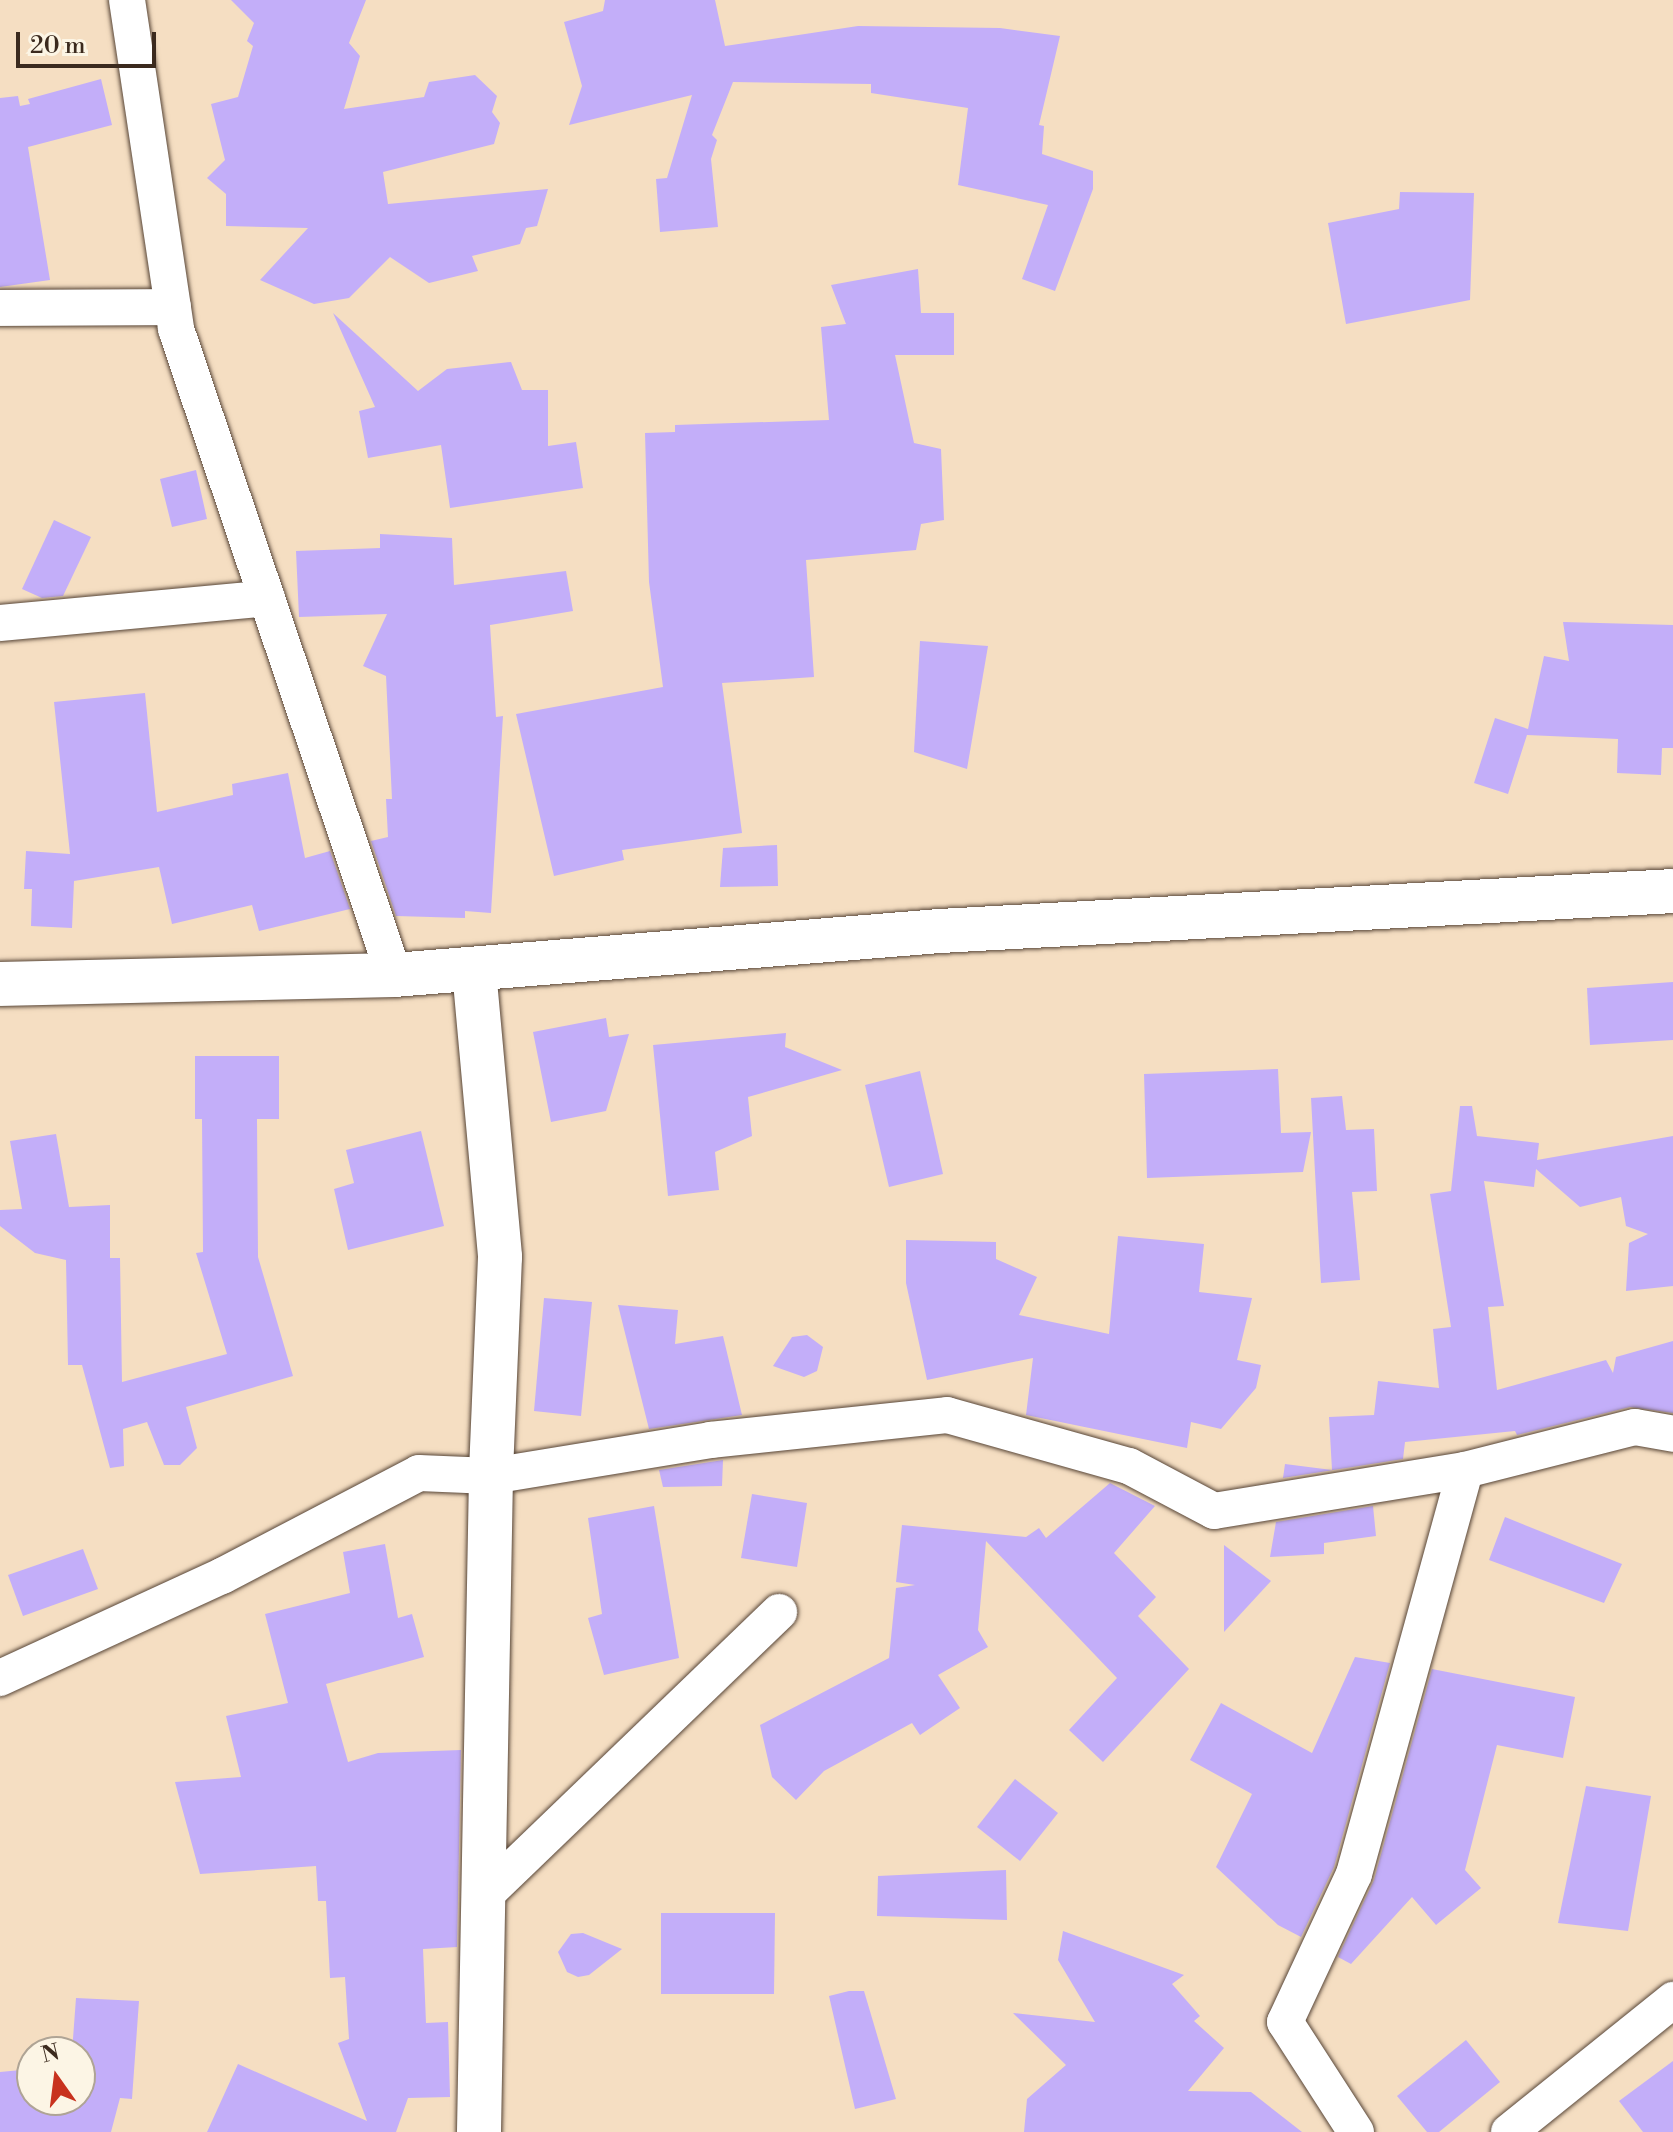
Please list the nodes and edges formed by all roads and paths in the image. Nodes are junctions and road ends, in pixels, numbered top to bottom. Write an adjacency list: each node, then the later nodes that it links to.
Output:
1 (127, 0): 2 (street)
2 (173, 307): 3 (street); 4 (street)
3 (0, 308)
4 (267, 598): 5 (street); 8 (street)
5 (0, 623)
6 (1673, 891): 7 (street)
7 (474, 970): 8 (street); 12 (street)
8 (394, 975): 9 (street)
9 (0, 984)
10 (1673, 1434): 11 (street)
11 (1465, 1470): 12 (street); 18 (street)
12 (491, 1476): 14 (street); 15 (street)
13 (779, 1612): 15 (street)
14 (0, 1678)
15 (483, 1897): 17 (street)
16 (1673, 2000): 19 (street)
17 (479, 2132)
18 (1356, 2132)
19 (1509, 2132)

